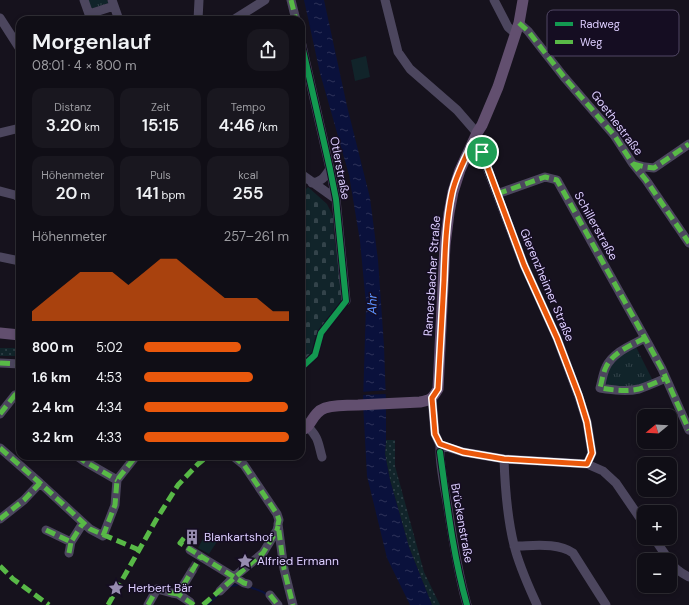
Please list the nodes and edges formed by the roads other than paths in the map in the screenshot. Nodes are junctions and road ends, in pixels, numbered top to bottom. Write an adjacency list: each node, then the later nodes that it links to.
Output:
1 (84, 0): 8 (street)
2 (199, 0): 10 (street)
3 (265, 0): 11 (street)
4 (291, 0): 12 (street)
5 (385, 0): 21 (street, Gierenzheimer Straße)
6 (494, 0): 14 (street, Goethestraße)
7 (523, 0): 14 (main road, Ramersbacher Straße)
8 (113, 3): 9 (street)
9 (118, 16)
10 (198, 16)
11 (239, 16)
12 (295, 16)
13 (0, 18): 15 (street)
14 (517, 28): 16 (street, Goethestraße); 21 (main road, Ramersbacher Straße)
15 (16, 43)
16 (547, 55)
17 (548, 56): 23 (street, Goethestraße)
18 (305, 59): 25 (street, Otlerstraße)
19 (16, 129): 20 (street)
20 (0, 133)
21 (475, 137): 30 (street, Gierenzheimer Straße); 44 (main road, Ramersbacher Straße)
22 (689, 144): 24 (street)
23 (633, 164): 24 (street); 27 (street, Goethestraße)
24 (654, 168): 27 (street)
25 (330, 169): 28 (street); 32 (street, Otlerstraße)
26 (305, 177): 28 (street)
27 (646, 180): 33 (street, Goethestraße)
28 (312, 183): 32 (street)
29 (0, 191): 31 (street)
30 (497, 194): 39 (street, Schillerstraße); 57 (street, Gierenzheimer Straße)
31 (16, 196)
32 (336, 199): 36 (street, Otlerstraße)
33 (689, 243)
34 (0, 257): 35 (street)
35 (16, 260)
36 (346, 301)
37 (0, 333): 38 (main road)
38 (16, 335)
39 (645, 338): 42 (street, Schillerstraße); 42 (street)
40 (0, 363): 41 (street)
41 (16, 364)
42 (666, 378): 49 (street, Schillerstraße)
43 (16, 396): 45 (street)
44 (432, 398): 46 (main road); 47 (street, Ramersbacher Straße)
45 (0, 414)
46 (305, 428)
47 (435, 428): 50 (street, Brückenstraße)
48 (305, 429): 52 (street)
49 (689, 430)
50 (440, 444): 53 (street); 81 (street, Brückenstraße)
51 (0, 448): 59 (street)
52 (322, 457)
53 (504, 459): 57 (street); 66 (street)
54 (83, 460): 58 (street)
55 (133, 460): 58 (street)
56 (238, 460): 63 (street)
57 (587, 464): 60 (street)
58 (117, 480): 62 (street)
59 (40, 483): 61 (street); 62 (street)
60 (637, 514)
61 (0, 519)
62 (83, 523): 65 (street)
63 (278, 524): 71 (street); 80 (street)
64 (46, 530): 65 (street)
65 (72, 542): 68 (street)
66 (514, 546): 82 (street); 83 (street)
67 (190, 550): 71 (street)
68 (69, 553)
69 (677, 569): 72 (street)
70 (192, 571): 75 (street)
71 (234, 577): 73 (street); 74 (street)
72 (689, 578)
73 (248, 584)
74 (220, 591)
75 (178, 594): 77 (street); 78 (street)
76 (270, 595): 79 (street)
77 (190, 602)
78 (148, 605)
79 (278, 605)
80 (293, 605)
81 (467, 605)
82 (537, 605)
83 (606, 605)

